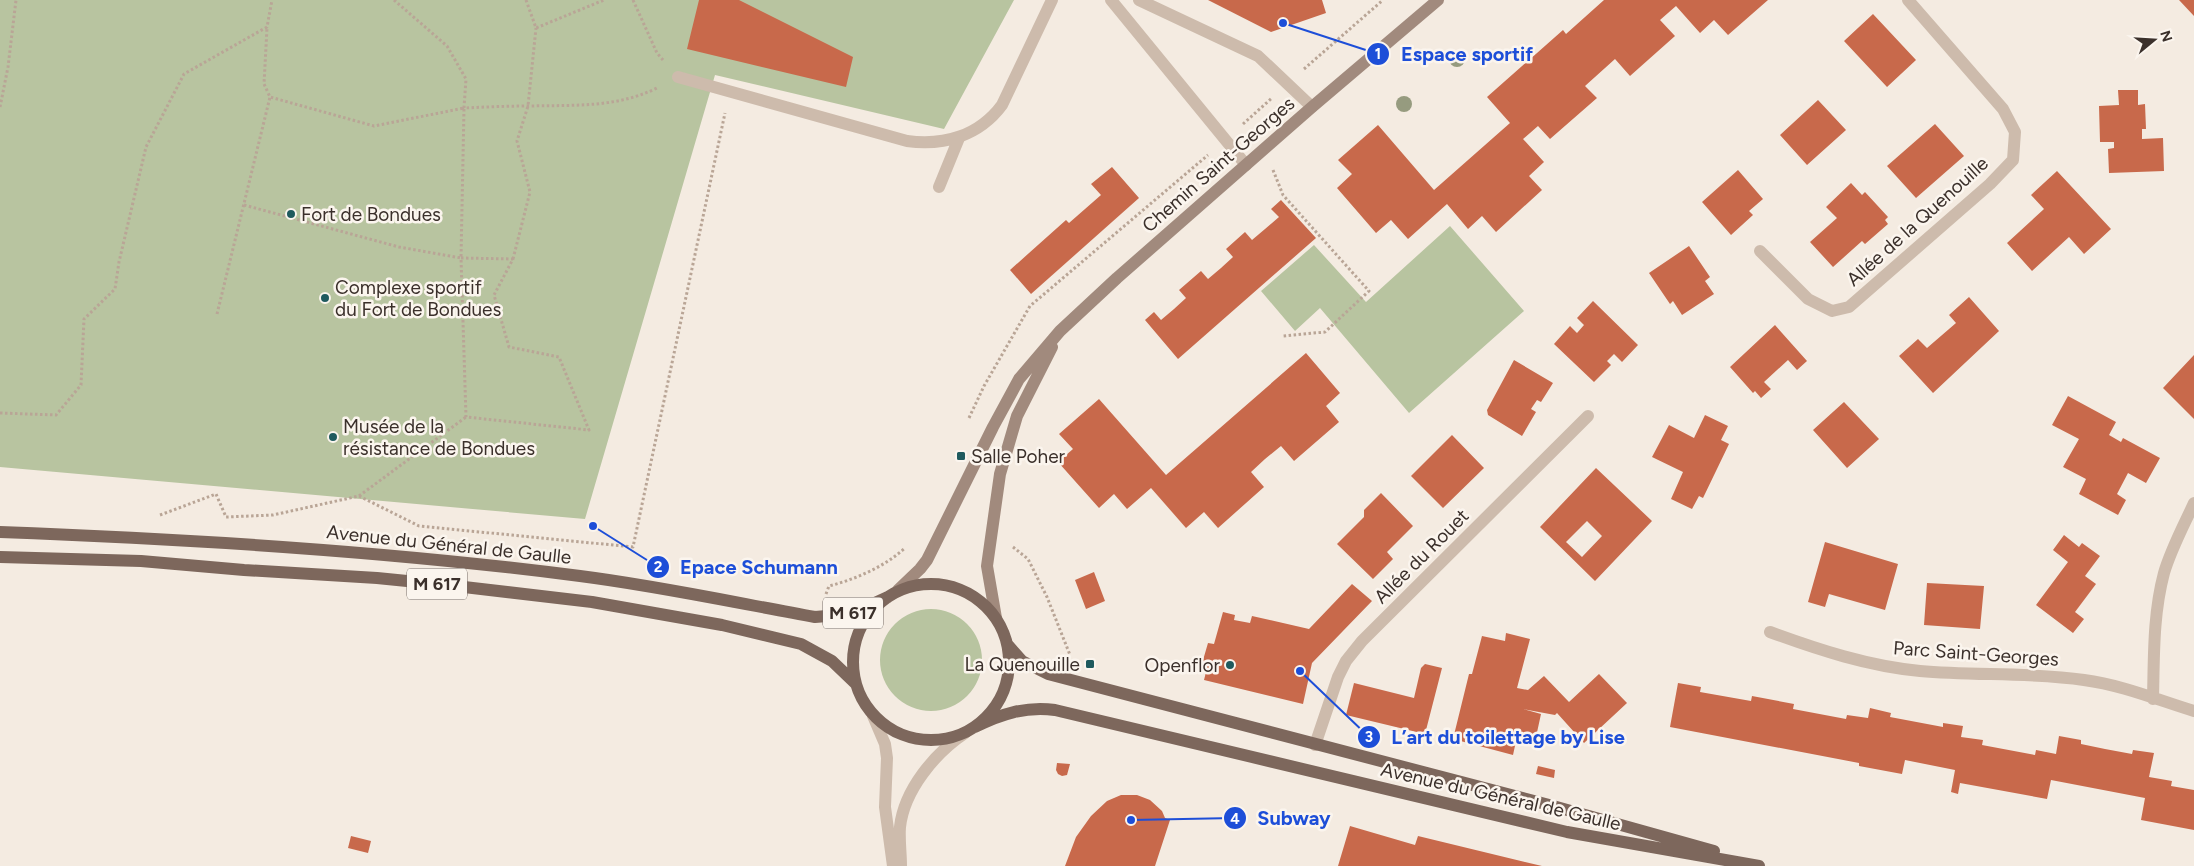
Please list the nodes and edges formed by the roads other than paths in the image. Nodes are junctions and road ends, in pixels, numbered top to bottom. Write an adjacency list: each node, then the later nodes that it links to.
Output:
1 (1052, 0): 10 (street)
2 (1111, 0): 11 (street)
3 (1139, 0): 9 (street)
4 (1427, 0): 7 (street, Chemin Saint-Georges)
5 (1438, 0): 7 (street, Chemin Saint-Georges)
6 (1908, 0): 13 (street, Allée de la Quenouille)
7 (1403, 28): 9 (street, Chemin Saint-Georges)
8 (678, 77): 10 (street)
9 (1312, 107): 11 (street, Chemin Saint-Georges)
10 (959, 138): 12 (street)
11 (1246, 165): 14 (street, Chemin Saint-Georges)
12 (939, 188)
13 (1760, 251)
14 (1060, 331): 19 (street, Chemin Saint-Georges); 20 (street, Chemin Saint-Georges)
15 (1588, 416): 28 (street, Allée du Rouet)
16 (2194, 503): 24 (street)
17 (0, 532): 19 (main road, Avenue du Général de Gaulle / M 617)
18 (0, 557): 23 (main road, M 617)
19 (893, 594): 20 (main road); 23 (main road)
20 (996, 618): 22 (main road)
21 (1770, 632): 24 (street, Parc Saint-Georges)
22 (1007, 644): 27 (main road); 28 (main road, Avenue du Général de Gaulle)
23 (856, 684): 26 (main road)
24 (2153, 699): 25 (street, Parc Saint-Georges)
25 (2194, 711)
26 (873, 716): 27 (main road); 29 (street)
27 (970, 730): 30 (street); 31 (main road, Avenue du Général de Gaulle)
28 (1315, 745): 32 (main road, Avenue du Général de Gaulle)
29 (893, 866)
30 (901, 866)
31 (1759, 866)
32 (1769, 866)

